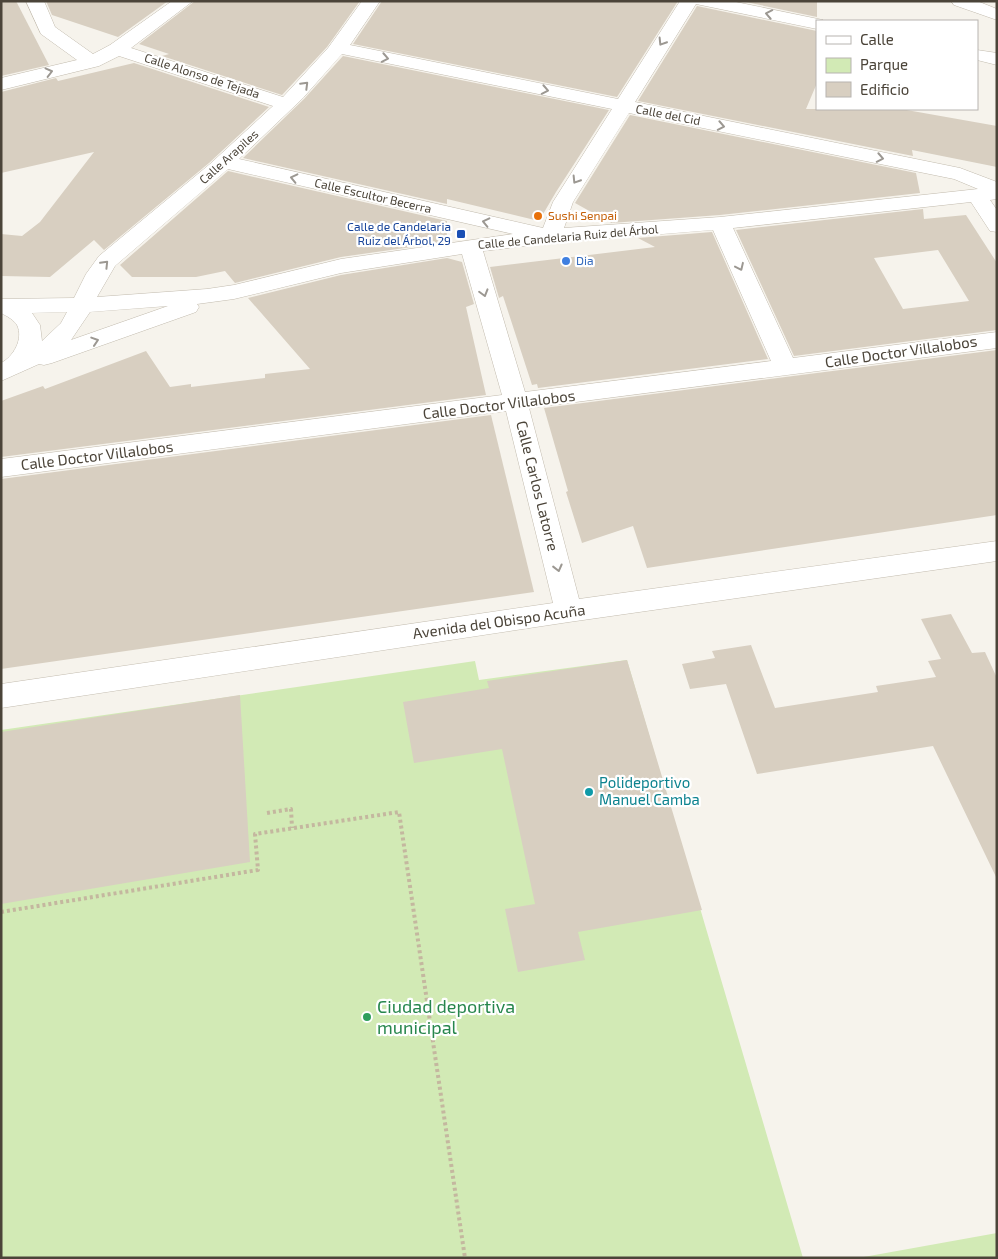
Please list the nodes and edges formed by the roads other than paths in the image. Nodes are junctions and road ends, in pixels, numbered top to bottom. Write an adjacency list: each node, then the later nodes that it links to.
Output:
1 (35, 1): 13 (street)
2 (371, 1): 9 (street, Calle Arapiles)
3 (688, 1): 16 (street, one-way to 16)
4 (703, 1): 8 (street, one-way to 4)
5 (960, 1): 7 (street)
6 (179, 3): 10 (street)
7 (997, 15)
8 (816, 24)
9 (338, 48): 15 (street, Calle Arapiles, one-way to 9); 16 (street, Calle del Cid, one-way to 16)
10 (117, 49): 13 (street); 15 (street, Calle Alonso de Tejada)
11 (978, 55): 12 (street)
12 (997, 59)
13 (92, 62): 14 (street, one-way to 13)
14 (1, 84)
15 (286, 104): 17 (street, Calle Arapiles)
16 (622, 106): 18 (street, Calle del Cid, one-way to 18); 21 (street, one-way to 21)
17 (224, 162): 21 (street, Calle Escultor Becerra, one-way to 17); 24 (street, Calle Arapiles, one-way to 17)
18 (990, 193): 19 (street, Calle de Candelaria Ruiz del Árbol); 20 (street)
19 (720, 223): 21 (street, Calle de Candelaria Ruiz del Árbol); 27 (street, one-way to 27)
20 (997, 226)
21 (551, 236): 22 (street, Calle de Candelaria Ruiz del Árbol)
22 (471, 246): 23 (street, Calle de Candelaria Ruiz del Árbol); 29 (street, Calle Carlos Latorre, one-way to 29)
23 (234, 292): 24 (street, Calle de Candelaria Ruiz del Árbol); 28 (street, one-way to 23)
24 (81, 305): 25 (street, Calle de Candelaria Ruiz del Árbol); 28 (street, Calle Arapiles)
25 (3, 306): 28 (street)
26 (997, 340): 27 (street, Calle Doctor Villalobos)
27 (786, 368): 29 (street, Calle Doctor Villalobos)
28 (8, 370)
29 (516, 402): 30 (street, Calle Doctor Villalobos); 32 (street, Calle Carlos Latorre, one-way to 32)
30 (1, 468)
31 (997, 551): 32 (street, Avenida del Obispo Acuña)
32 (569, 611): 33 (street, Avenida del Obispo Acuña)
33 (1, 696)

